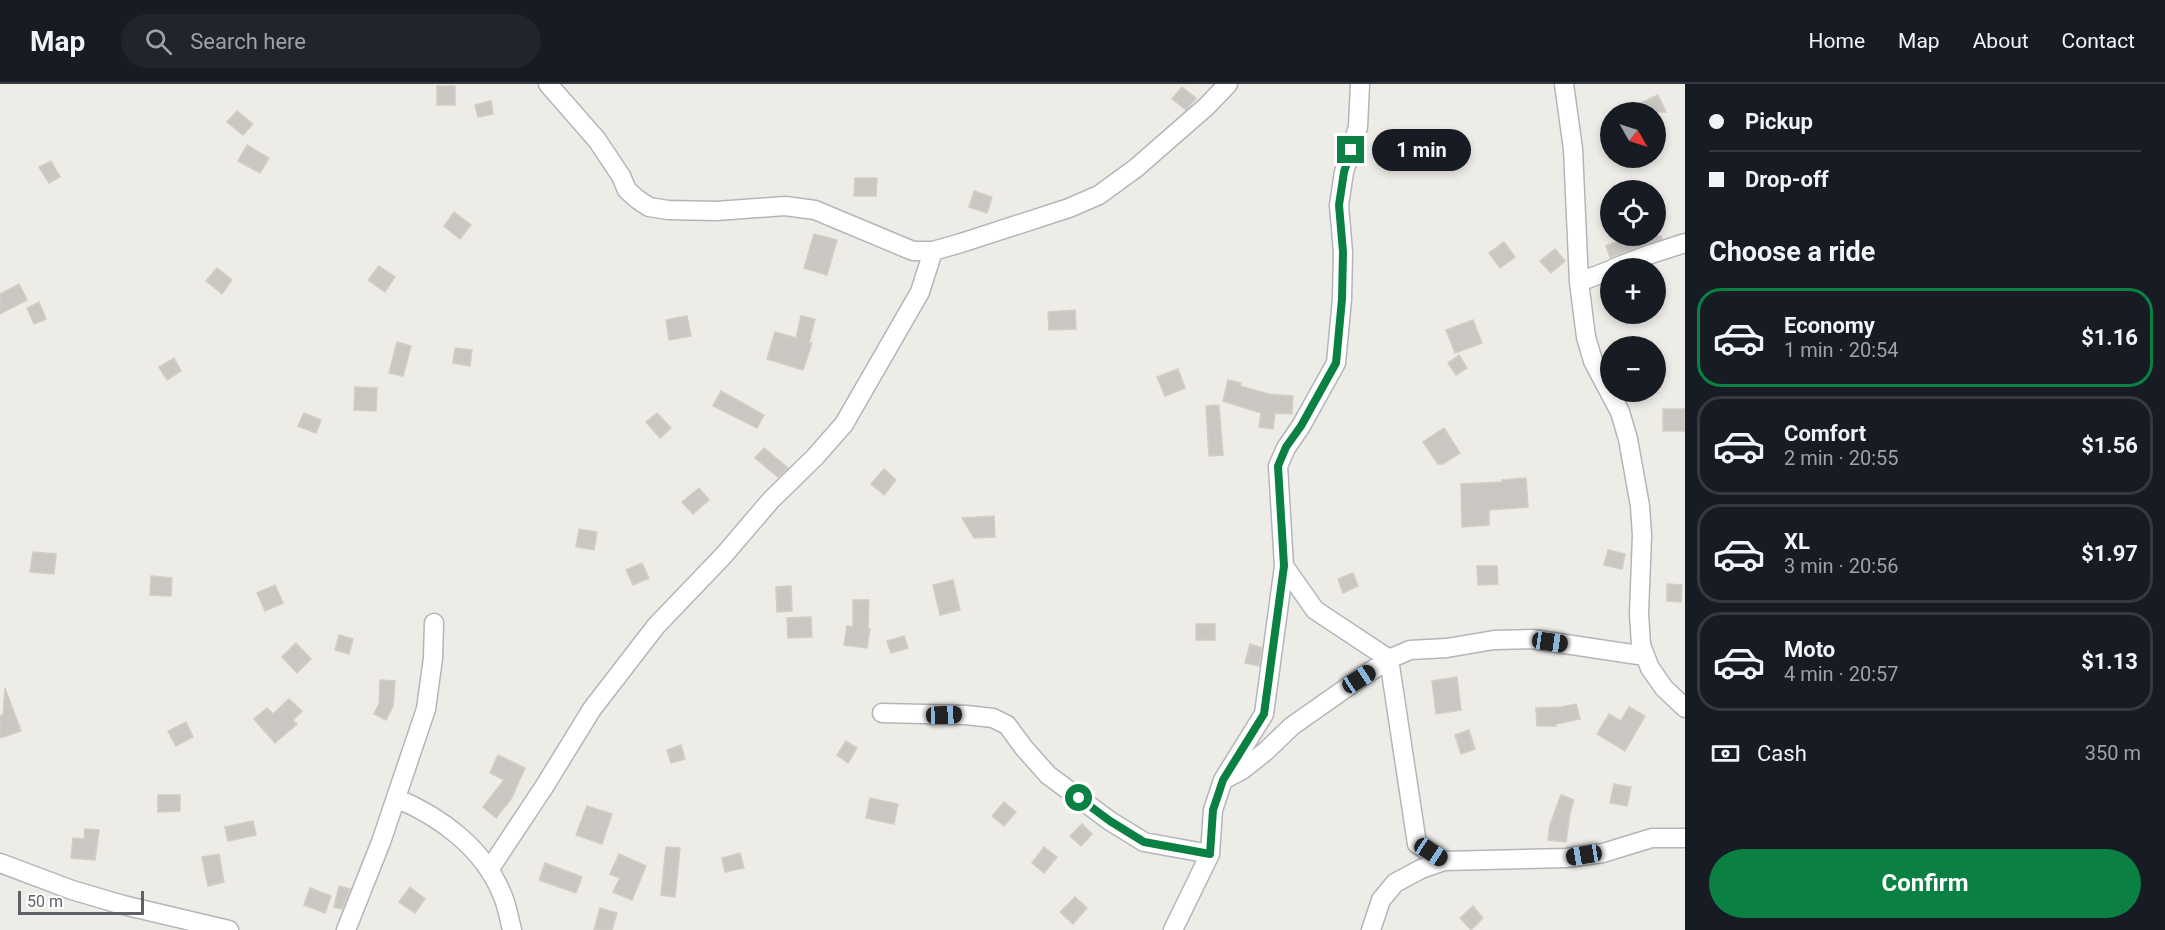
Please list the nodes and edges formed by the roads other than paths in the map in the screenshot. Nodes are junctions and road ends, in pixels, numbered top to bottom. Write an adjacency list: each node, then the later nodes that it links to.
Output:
1 (548, 84): 6 (street)
2 (1228, 84): 6 (street)
3 (1360, 84): 10 (street)
4 (1564, 84): 9 (street)
5 (1685, 243): 7 (street)
6 (933, 251): 22 (street)
7 (1641, 258)
8 (1600, 274): 9 (street)
9 (1579, 282): 12 (street)
10 (1284, 566): 13 (street); 16 (street)
11 (434, 623): 17 (street)
12 (1645, 656): 13 (street); 14 (street)
13 (1389, 659): 16 (street); 20 (street)
14 (1685, 708)
15 (882, 713): 19 (street)
16 (1223, 780): 19 (street)
17 (396, 798): 22 (street); 24 (street)
18 (1685, 838): 20 (street)
19 (1210, 854): 26 (street)
20 (1444, 861): 27 (street)
21 (0, 862): 23 (street)
22 (489, 870): 25 (street)
23 (229, 930)
24 (346, 930)
25 (513, 930)
26 (1173, 930)
27 (1371, 930)

